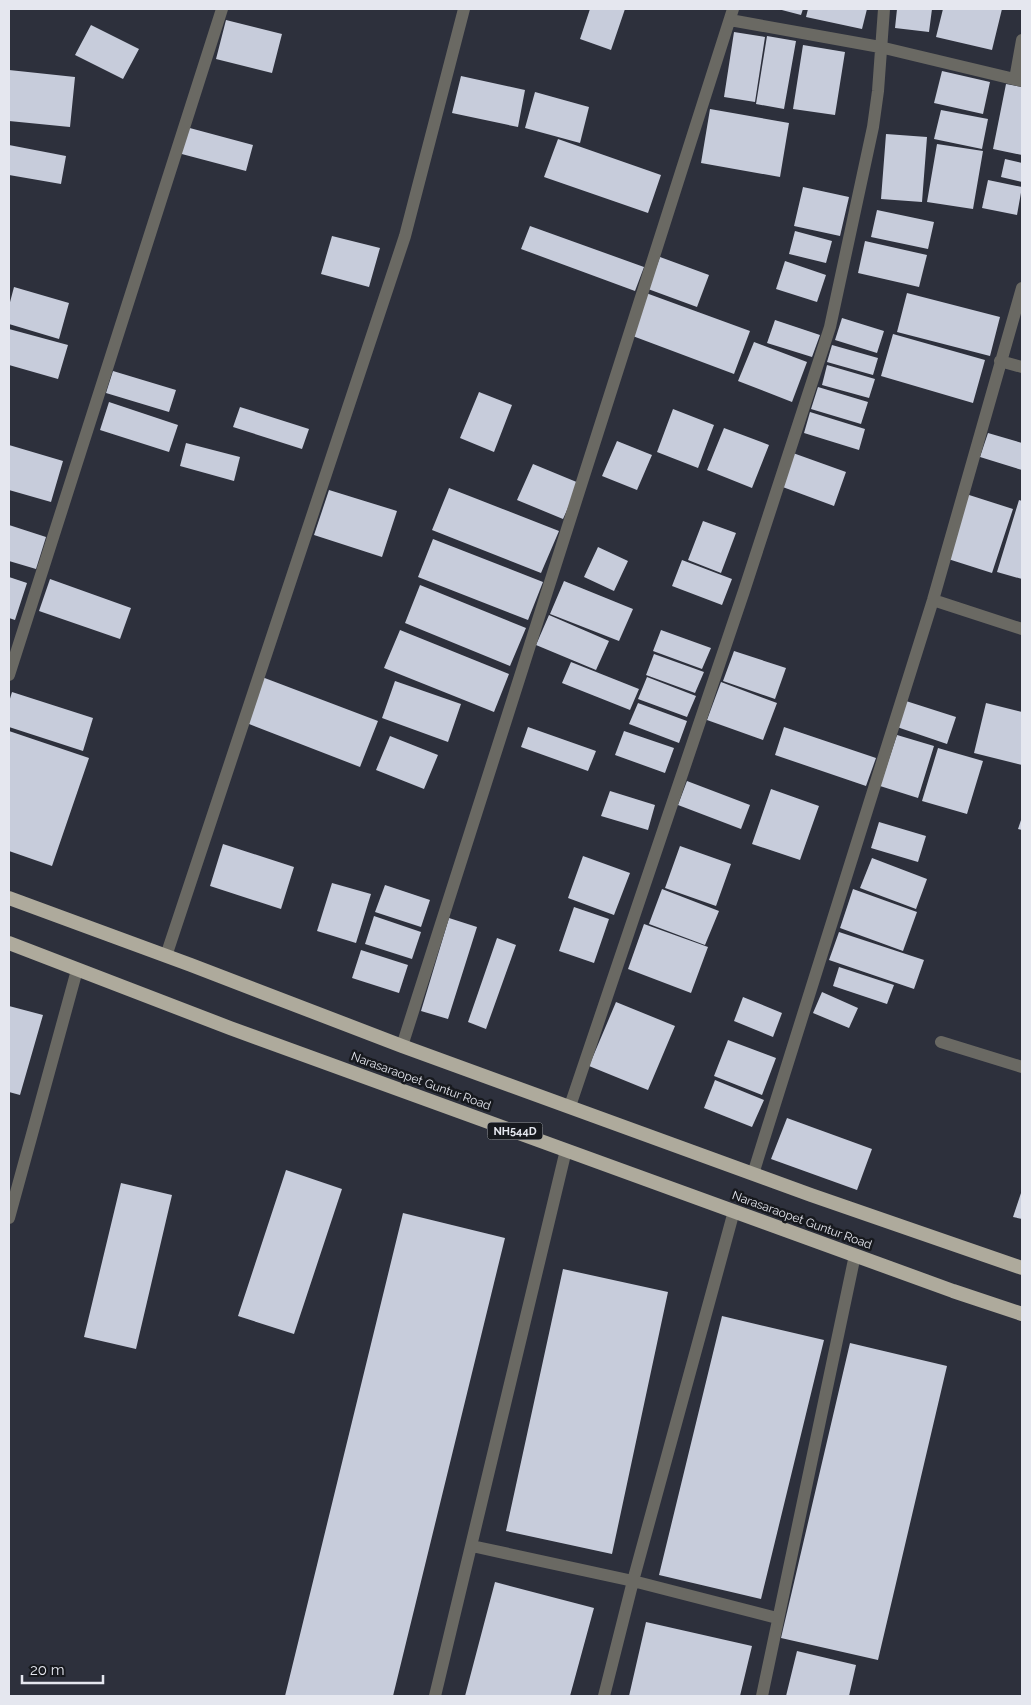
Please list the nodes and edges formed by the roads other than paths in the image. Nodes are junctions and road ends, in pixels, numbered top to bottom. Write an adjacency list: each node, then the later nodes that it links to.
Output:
1 (222, 9): 13 (street)
2 (464, 9): 16 (street)
3 (884, 9): 6 (street)
4 (731, 15): 6 (street); 19 (street)
5 (1022, 40): 7 (street)
6 (880, 48): 7 (street); 21 (street)
7 (1018, 80)
8 (1022, 288): 9 (street)
9 (1000, 361): 10 (street); 11 (street)
10 (1022, 366)
11 (933, 600): 12 (street); 23 (street)
12 (1022, 630)
13 (9, 675)
14 (9, 898): 16 (highway)
15 (9, 943): 17 (highway, Narasaraopet Guntur Road / NH544D)
16 (166, 956): 19 (highway)
17 (77, 970): 22 (highway, Narasaraopet Guntur Road / NH544D); 25 (street)
18 (941, 1042): 20 (street)
19 (402, 1046): 21 (highway)
20 (1022, 1067)
21 (570, 1106): 23 (highway)
22 (566, 1150): 24 (highway, Narasaraopet Guntur Road / NH544D); 29 (street)
23 (753, 1174): 27 (highway)
24 (734, 1211): 26 (highway, Narasaraopet Guntur Road / NH544D); 30 (street)
25 (9, 1218)
26 (855, 1255): 28 (highway, Narasaraopet Guntur Road / NH544D); 31 (street)
27 (1022, 1268)
28 (1022, 1314)
29 (472, 1546): 30 (street); 32 (street)
30 (633, 1581): 31 (street); 33 (street)
31 (778, 1618): 34 (street)
32 (435, 1696)
33 (604, 1696)
34 (762, 1696)

